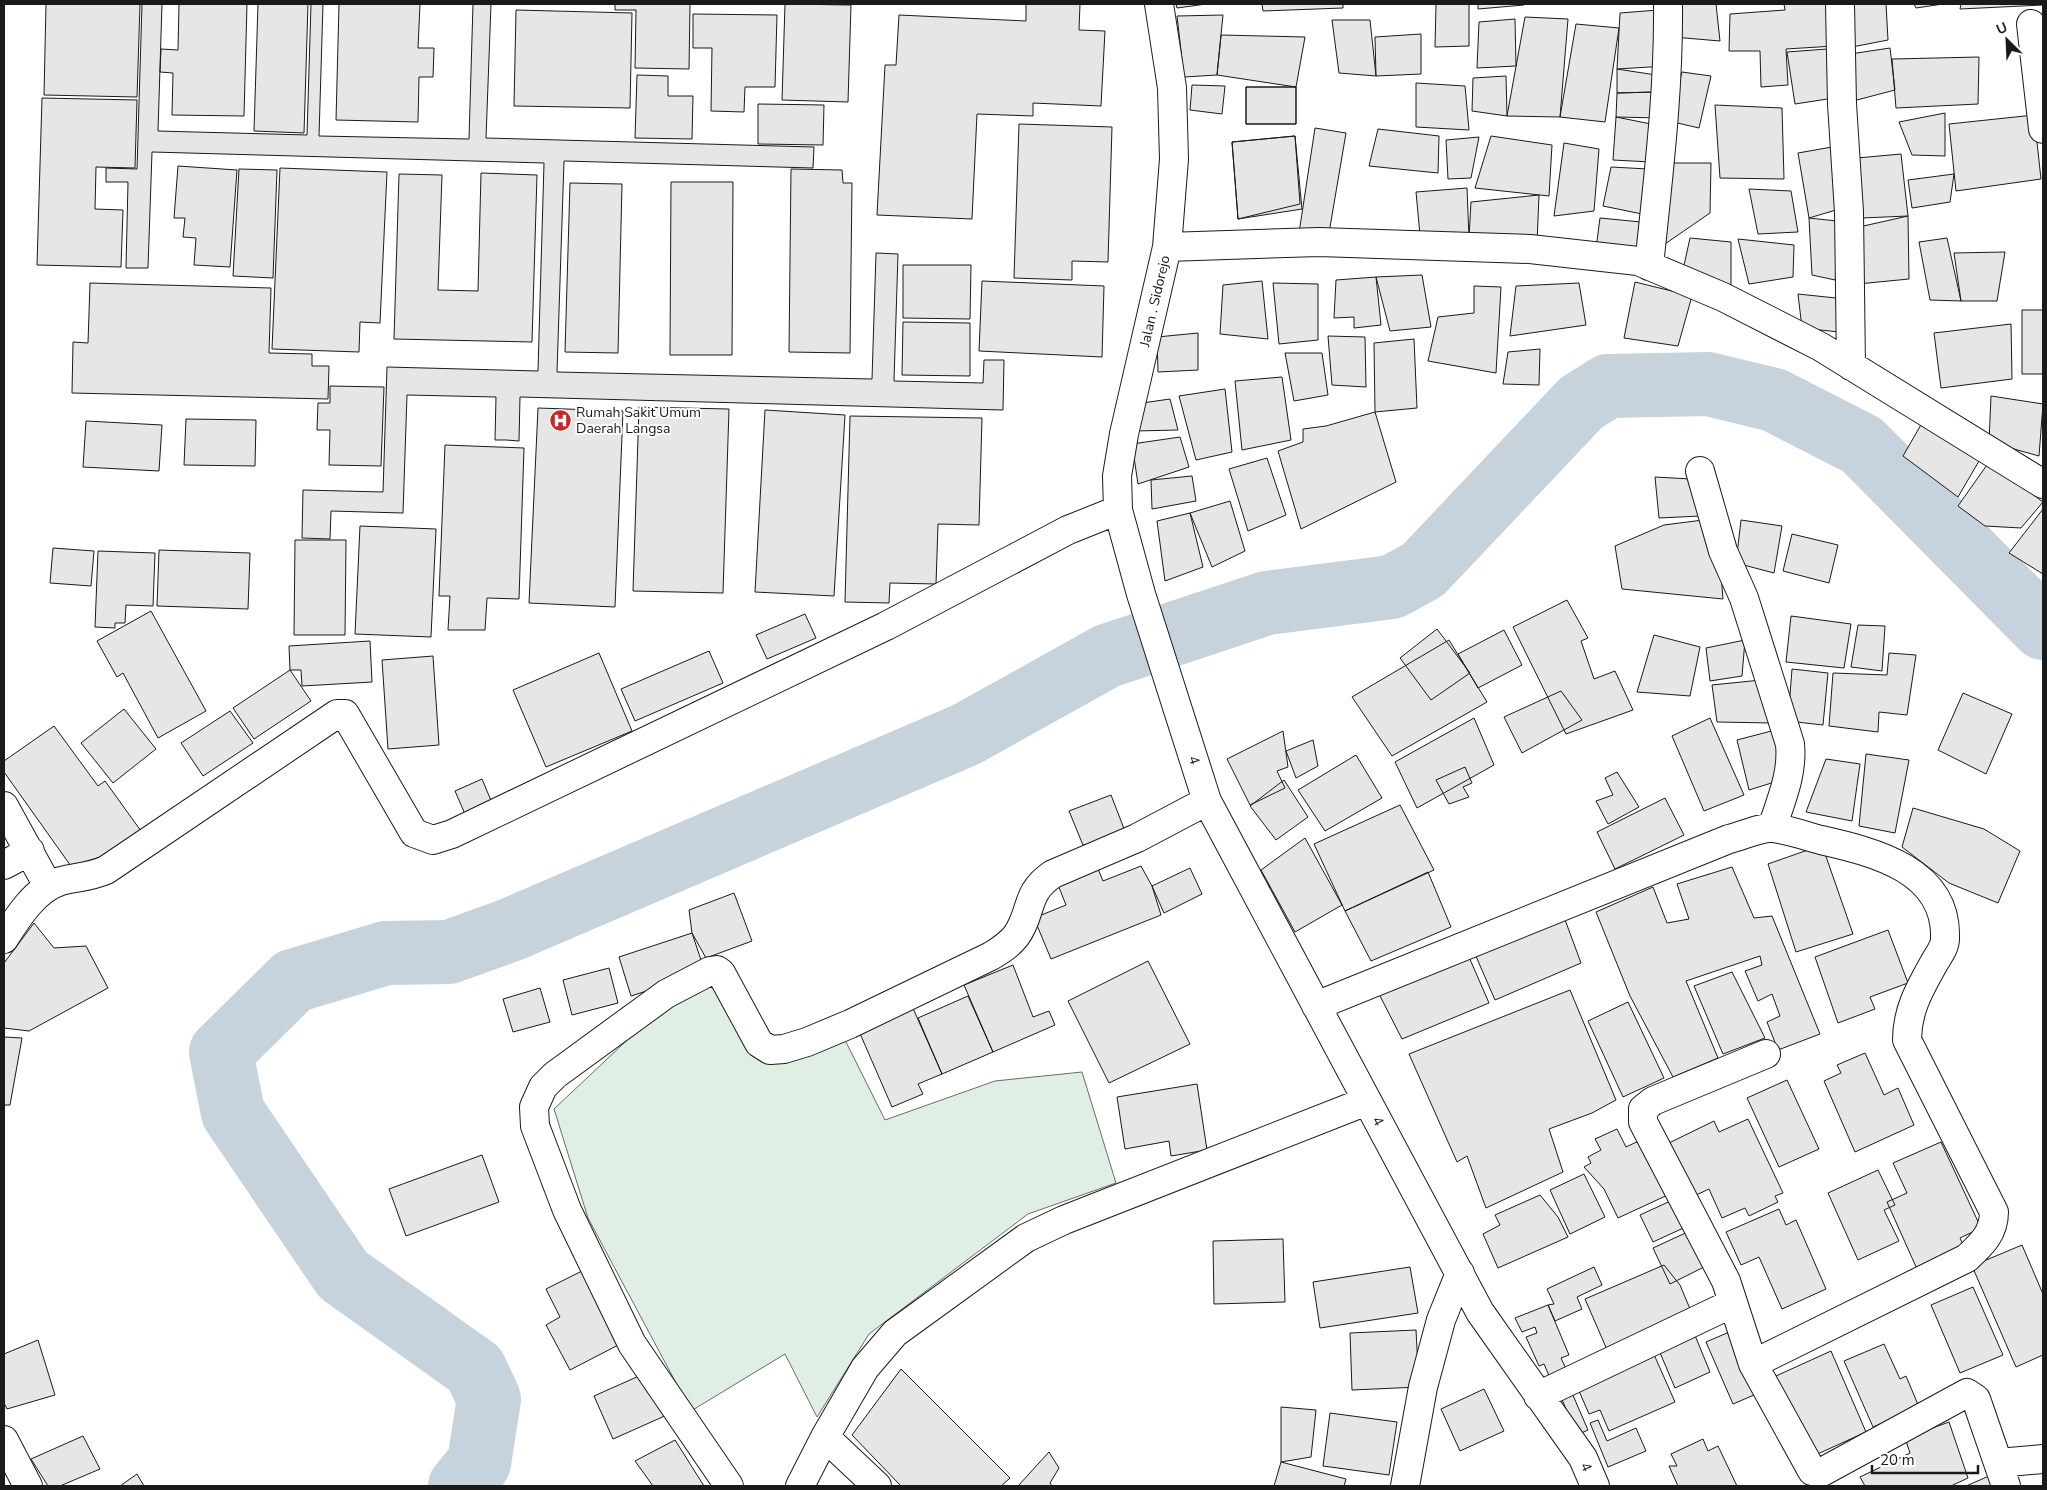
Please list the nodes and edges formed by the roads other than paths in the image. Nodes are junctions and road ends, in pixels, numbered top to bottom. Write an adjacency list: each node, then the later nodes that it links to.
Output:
1 (1158, 4): 6 (street, Jalan . Sidorejo)
2 (1668, 4): 7 (street)
3 (1840, 4): 8 (street)
4 (2031, 24): 5 (street)
5 (2043, 129)
6 (1167, 247): 7 (street); 11 (street, Jalan . Sidorejo)
7 (1649, 266): 8 (street)
8 (1851, 366): 10 (street)
9 (1700, 471): 15 (street)
10 (2043, 484)
11 (1118, 510): 12 (street, Jalan . Sidorejo); 17 (street)
12 (1141, 594): 13 (street, 4)
13 (1207, 801): 20 (street, 4); 32 (street)
14 (4, 806): 17 (street)
15 (1772, 828): 20 (street); 25 (street)
16 (4, 865): 17 (street)
17 (39, 868): 18 (street); 19 (street)
18 (4, 912)
19 (4, 939)
20 (1316, 1006): 22 (street, 4)
21 (1766, 1054): 24 (street)
22 (1367, 1101): 23 (street, 4); 27 (street)
23 (1460, 1273): 26 (street, 4); 35 (street)
24 (1734, 1303): 25 (street); 26 (street)
25 (1754, 1364): 30 (street)
26 (1538, 1396): 36 (street, 4)
27 (825, 1437): 33 (street); 34 (street)
28 (4, 1440): 31 (street)
29 (2043, 1459): 30 (street)
30 (2002, 1474)
31 (28, 1486)
32 (729, 1486)
33 (800, 1486)
34 (877, 1486)
35 (1405, 1486)
36 (1595, 1486)

